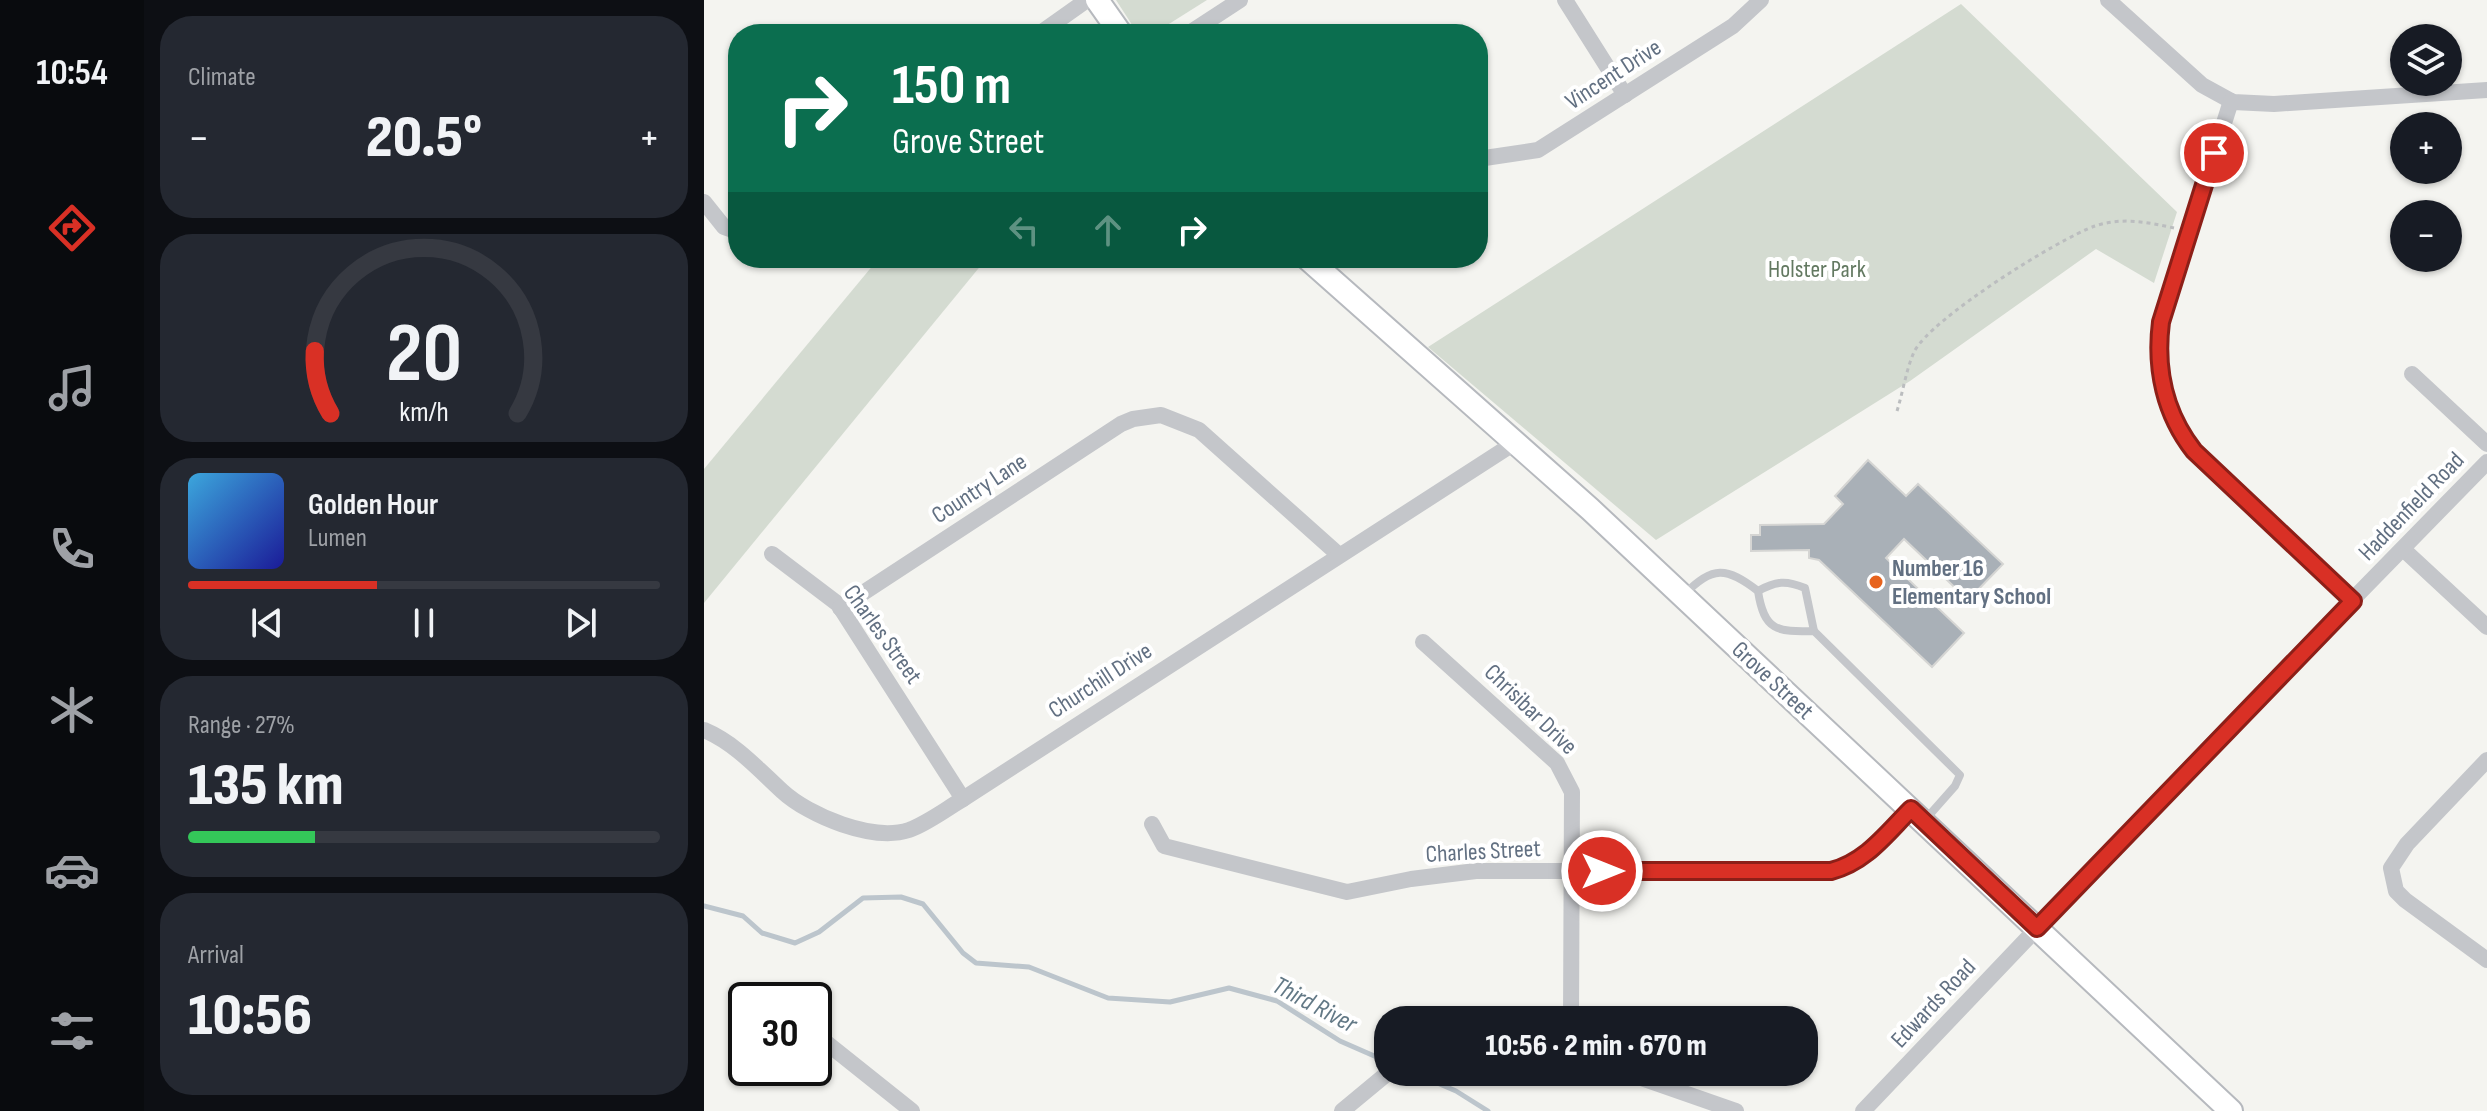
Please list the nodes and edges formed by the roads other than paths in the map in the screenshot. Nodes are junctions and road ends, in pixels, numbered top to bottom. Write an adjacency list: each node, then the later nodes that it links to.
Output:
1 (1087, 0): 7 (street)
2 (1097, 0): 8 (street)
3 (1240, 0): 9 (street)
4 (1565, 0): 11 (street)
5 (1761, 0): 11 (street, Vincent Drive)
6 (2108, 0): 12 (street)
7 (1053, 24)
8 (1114, 24)
9 (1203, 24)
10 (2487, 90): 12 (street)
11 (1625, 95): 13 (street, Vincent Drive)
12 (2231, 101): 26 (street)
13 (1488, 158)
14 (704, 202): 15 (street)
15 (728, 228)
16 (1318, 268): 18 (street, Grove Street)
17 (2412, 374): 19 (street)
18 (1516, 442): 23 (street, Churchill Drive); 25 (street, Grove Street)
19 (2487, 444)
20 (2487, 462): 21 (street, Haddenfield Road)
21 (2403, 549): 26 (street, Haddenfield Road); 28 (street)
22 (772, 554): 27 (street, Charles Street)
23 (1339, 555): 27 (street, Country Lane); 33 (street, Churchill Drive)
24 (1758, 591): 25 (lane); 29 (lane); 29 (lane)
25 (1683, 596): 34 (street, Grove Street)
26 (2353, 601): 37 (street, Haddenfield Road)
27 (840, 608): 33 (street, Charles Street)
28 (2487, 627)
29 (1814, 631): 34 (lane)
30 (1423, 642): 36 (street, Chrisibar Drive)
31 (704, 730): 33 (street, Churchill Drive)
32 (2487, 760): 38 (street)
33 (963, 799)
34 (1917, 815): 36 (street, Charles Street); 37 (street, Grove Street)
35 (1152, 824): 36 (street, Charles Street)
36 (1573, 871): 39 (street, Chrisibar Drive)
37 (2037, 928): 46 (street, Edwards Road); 47 (street, Grove Street)
38 (2487, 960)
39 (1571, 1006)
40 (832, 1047): 43 (street)
41 (1374, 1084): 44 (street)
42 (1664, 1086): 45 (street)
43 (912, 1111)
44 (1342, 1111)
45 (1736, 1111)
46 (1863, 1111)
47 (2231, 1111)

